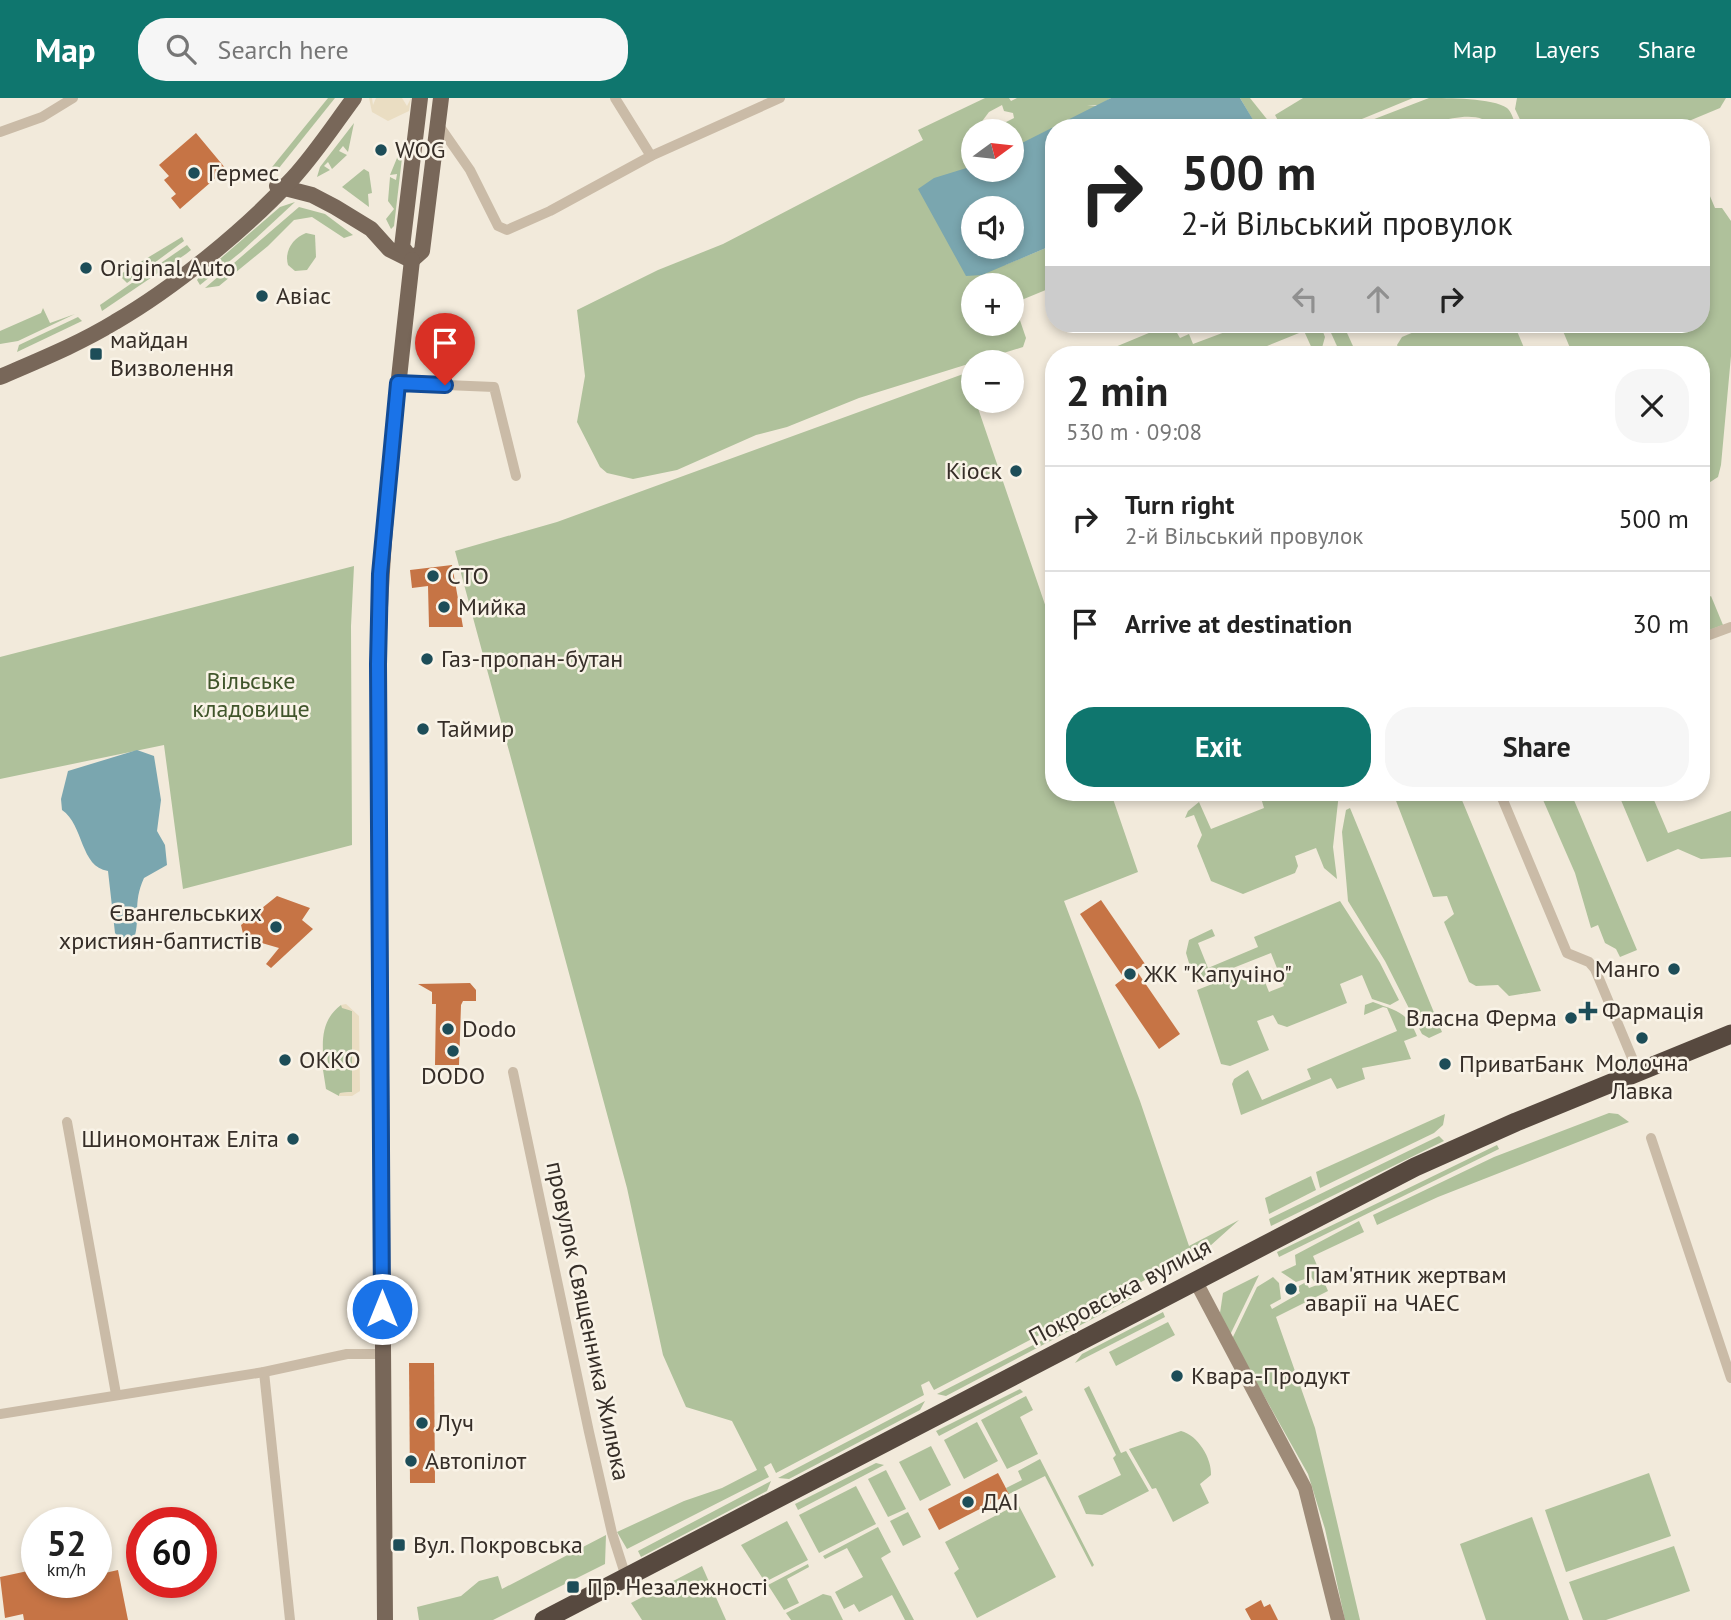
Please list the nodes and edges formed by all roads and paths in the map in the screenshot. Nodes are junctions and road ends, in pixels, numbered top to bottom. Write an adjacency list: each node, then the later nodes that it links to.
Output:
1 (73, 98): 9 (street)
2 (343, 98): 11 (main road)
3 (354, 98): 11 (main road)
4 (421, 98): 12 (main road)
5 (441, 98): 8 (main road)
6 (615, 98): 10 (street)
7 (780, 98): 10 (street)
8 (438, 124): 10 (street); 12 (main road)
9 (0, 132)
10 (651, 156)
11 (278, 187): 12 (main road); 13 (main road); 14 (main road)
12 (412, 260): 15 (main road)
13 (0, 368)
14 (0, 377)
15 (398, 383): 16 (street); 26 (main road)
16 (516, 477)
17 (1731, 626): 18 (street)
18 (1710, 634)
19 (1503, 801): 22 (street)
20 (1731, 1034): 22 (highway, Покровська вулиця)
21 (513, 1072): 31 (street, провулок Священника Жилюка)
22 (1638, 1072): 25 (highway, Покровська вулиця)
23 (67, 1122): 29 (street)
24 (1651, 1138): 28 (street)
25 (1195, 1280): 31 (highway, Покровська вулиця); 35 (street)
26 (383, 1354): 27 (street); 33 (main road)
27 (264, 1372): 29 (street); 32 (street)
28 (1731, 1378)
29 (116, 1394): 30 (street)
30 (0, 1415)
31 (626, 1577): 34 (highway, Покровська вулиця)
32 (290, 1620)
33 (385, 1620)
34 (546, 1620)
35 (1338, 1620)

